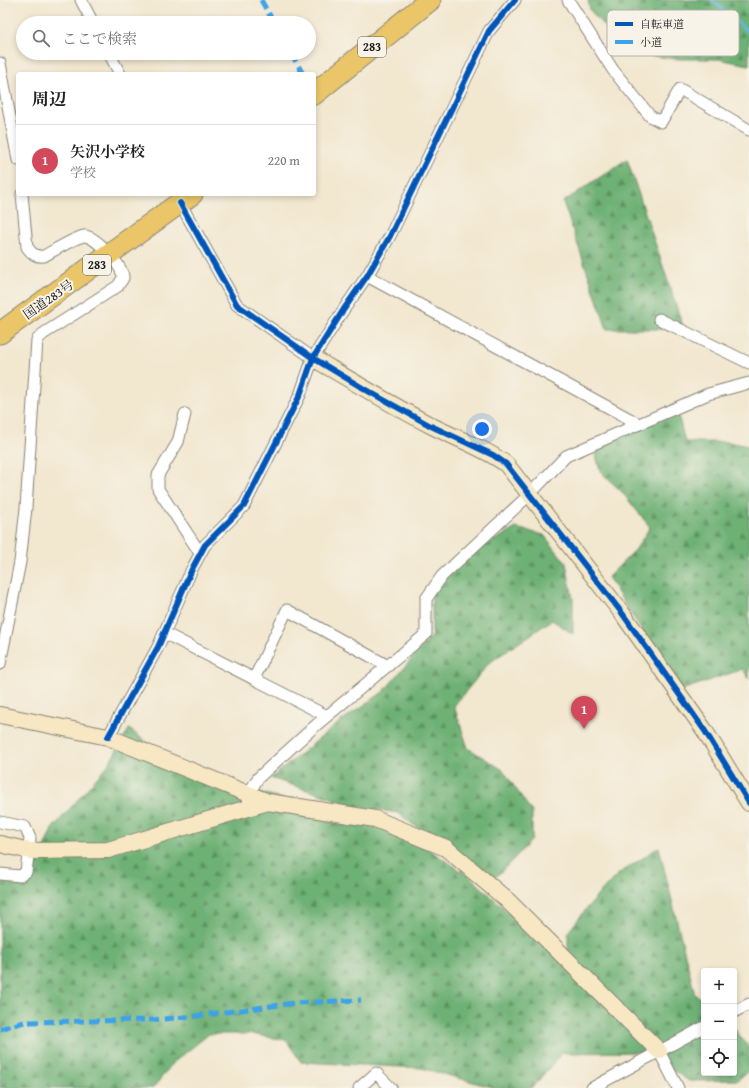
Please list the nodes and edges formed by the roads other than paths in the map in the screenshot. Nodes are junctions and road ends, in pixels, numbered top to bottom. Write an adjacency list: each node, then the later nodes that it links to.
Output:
1 (81, 0): 5 (street)
2 (430, 0): 9 (highway, 283)
3 (515, 0): 15 (street)
4 (568, 0): 10 (street)
5 (89, 16)
6 (113, 60): 8 (street)
7 (0, 63): 11 (street)
8 (119, 72)
9 (316, 92)
10 (749, 130)
11 (16, 149)
12 (22, 196): 14 (street)
13 (187, 197): 14 (highway, 国道283号 / 283); 18 (street)
14 (110, 255): 17 (highway, 国道283号 / 283); 26 (street)
15 (367, 276): 18 (street); 22 (street)
16 (659, 319): 19 (street)
17 (0, 333)
18 (313, 358): 23 (street); 24 (street)
19 (749, 362)
20 (749, 383): 22 (street)
21 (185, 414): 24 (street)
22 (639, 424): 23 (street)
23 (530, 494): 27 (street); 33 (street)
24 (200, 553): 25 (street)
25 (164, 633): 28 (street); 31 (street)
26 (0, 664)
27 (388, 666): 28 (street); 30 (street)
28 (254, 679): 30 (street)
29 (0, 715): 31 (street)
30 (327, 716): 32 (street)
31 (108, 737): 32 (street)
32 (248, 801): 36 (street); 41 (street)
33 (749, 803)
34 (0, 822): 36 (street)
35 (0, 844): 36 (street)
36 (30, 851): 37 (street)
37 (0, 874)
38 (749, 1004): 39 (street)
39 (737, 1010)
40 (701, 1030): 41 (street)
41 (659, 1051): 44 (street); 45 (street)
42 (359, 1088): 43 (street)
43 (391, 1088)
44 (592, 1088)
45 (678, 1088)

